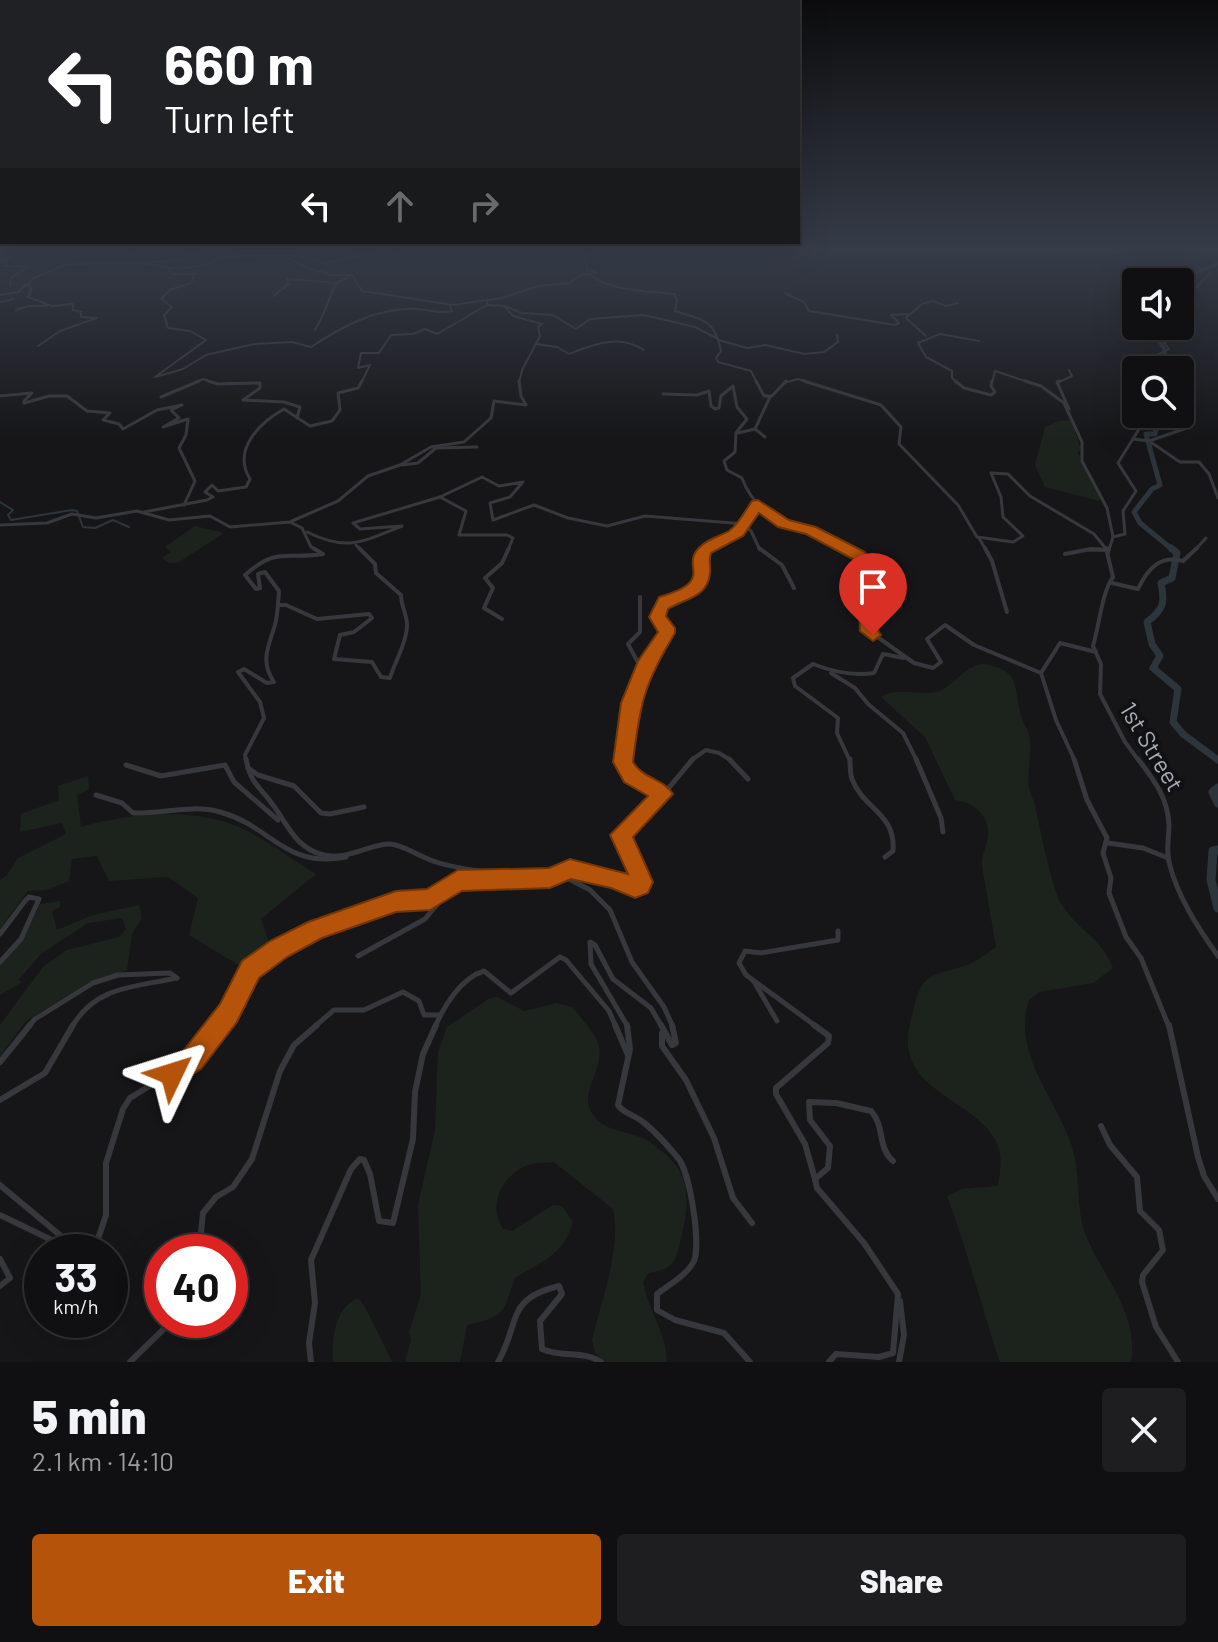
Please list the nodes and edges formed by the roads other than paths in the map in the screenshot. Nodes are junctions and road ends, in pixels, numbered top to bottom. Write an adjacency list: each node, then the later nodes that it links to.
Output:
1 (81, 313): 18 (street)
2 (166, 313): 4 (street)
3 (326, 313): 11 (street)
4 (387, 313)
5 (470, 313): 27 (street)
6 (510, 313): 17 (street)
7 (521, 313): 14 (street)
8 (682, 313): 14 (street)
9 (832, 313): 10 (street)
10 (911, 314): 13 (street)
11 (315, 330)
12 (837, 335): 14 (street)
13 (926, 336): 16 (street); 26 (street)
14 (719, 339): 25 (street)
15 (1163, 340): 20 (street)
16 (979, 341)
17 (536, 344): 19 (street); 36 (street)
18 (38, 346)
19 (644, 350)
20 (1151, 356)
21 (1069, 370): 26 (street)
22 (663, 394): 31 (street)
23 (0, 396): 40 (street)
24 (161, 397): 27 (street)
25 (770, 397): 30 (street); 47 (street)
26 (1069, 411): 46 (street)
27 (297, 418): 40 (street)
28 (1140, 428): 33 (street)
29 (1184, 428): 34 (street)
30 (755, 429): 31 (street); 32 (street)
31 (738, 433): 39 (street)
32 (765, 437)
33 (1133, 439): 34 (street); 46 (street)
34 (1147, 441): 38 (street)
35 (477, 447): 36 (street)
36 (400, 465): 42 (street)
37 (440, 497): 44 (street); 49 (street); 57 (street)
38 (1218, 498)
39 (758, 504): 44 (street); 59 (street)
40 (184, 505): 41 (street)
41 (142, 512): 42 (street); 43 (street)
42 (290, 522): 45 (street)
43 (0, 525)
44 (744, 525): 53 (street); 62 (street)
45 (307, 532): 49 (street); 55 (street)
46 (1113, 537): 50 (street)
47 (979, 538): 50 (street); 56 (street)
48 (1206, 538): 52 (street)
49 (356, 545): 55 (street)
50 (1108, 551): 51 (street); 52 (street, 1st Street)
51 (1065, 554)
52 (1111, 582): 58 (street, 1st Street)
53 (794, 588)
54 (640, 597): 62 (street)
55 (278, 605): 64 (street)
56 (1007, 612)
57 (502, 619)
58 (1096, 652): 61 (street); 74 (street, 1st Street)
59 (910, 660): 60 (street); 61 (street)
60 (829, 671): 69 (street); 73 (street)
61 (1041, 673): 71 (street)
62 (640, 680): 66 (street)
63 (126, 765): 70 (street)
64 (245, 765): 68 (street); 70 (street)
65 (748, 779): 66 (street)
66 (663, 794): 75 (street)
67 (96, 795): 72 (street)
68 (364, 807)
69 (943, 832)
70 (289, 833): 72 (street)
71 (1108, 843): 74 (street); 94 (street)
72 (360, 853): 77 (street)
73 (885, 857)
74 (1168, 858): 81 (street, 1st Street)
75 (550, 878): 77 (street); 86 (street)
76 (458, 881): 77 (street); 80 (street); 99 (street)
77 (523, 881)
78 (838, 931): 83 (street)
79 (0, 934): 82 (street)
80 (358, 956)
81 (1218, 956)
82 (0, 962)
83 (752, 978): 85 (street); 92 (street)
84 (439, 1015): 87 (street); 100 (street); 106 (street)
85 (777, 1021)
86 (662, 1030): 87 (street); 96 (street)
87 (628, 1055): 109 (street)
88 (0, 1062): 89 (street)
89 (0, 1100)
90 (1101, 1126): 112 (street)
91 (893, 1161): 92 (street)
92 (815, 1179): 103 (street)
93 (0, 1185): 98 (street)
94 (1218, 1199)
95 (0, 1215): 97 (street)
96 (752, 1223)
97 (36, 1234)
98 (59, 1234)
99 (100, 1234)
100 (201, 1234)
101 (0, 1259): 102 (street)
102 (0, 1286)
103 (898, 1294): 110 (street); 111 (street)
104 (155, 1338): 105 (street)
105 (130, 1362)
106 (311, 1362)
107 (498, 1362): 108 (street)
108 (601, 1362)
109 (750, 1362)
110 (829, 1362)
111 (899, 1362)
112 (1178, 1362)

